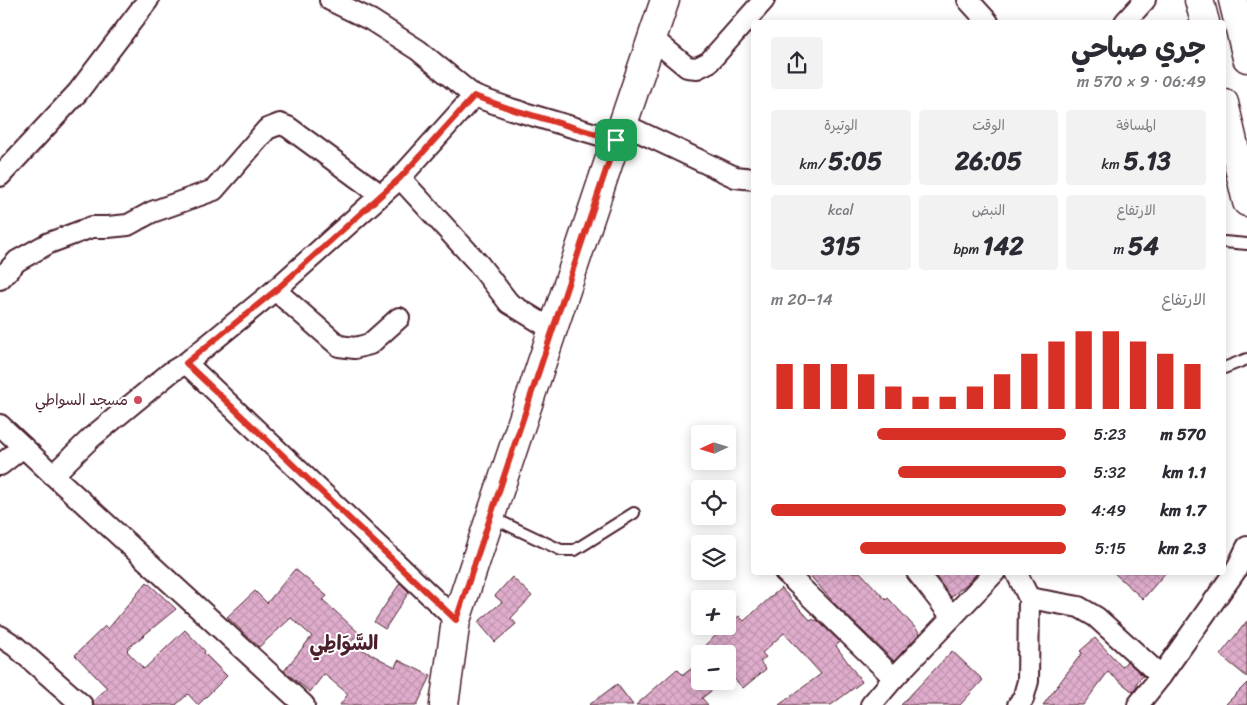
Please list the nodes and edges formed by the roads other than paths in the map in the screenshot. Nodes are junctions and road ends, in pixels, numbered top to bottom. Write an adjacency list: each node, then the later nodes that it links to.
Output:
1 (148, 0): 17 (street)
2 (330, 0): 14 (street)
3 (665, 0): 12 (street)
4 (764, 0): 12 (street)
5 (968, 0): 8 (street)
6 (1145, 0): 9 (street)
7 (1199, 0): 10 (street)
8 (986, 20)
9 (1127, 20)
10 (1204, 20)
11 (1240, 20): 13 (street)
12 (652, 38): 16 (street)
13 (1247, 58)
14 (474, 96): 16 (street); 18 (street)
15 (1226, 112): 21 (street)
16 (619, 132): 19 (street); 27 (street)
17 (0, 176)
18 (400, 178): 20 (street); 27 (street)
19 (751, 179)
20 (381, 195): 24 (street); 25 (street)
21 (1247, 202)
22 (1226, 242): 23 (lane)
23 (1247, 244)
24 (0, 279)
25 (276, 290): 26 (street); 29 (street)
26 (399, 318)
27 (553, 330): 36 (street)
28 (1247, 359): 30 (lane)
29 (186, 363): 34 (street); 46 (street)
30 (1226, 367)
31 (0, 425): 32 (street)
32 (22, 446): 33 (street); 34 (street)
33 (0, 465)
34 (52, 476): 51 (street)
35 (634, 514): 36 (lane)
36 (490, 517): 46 (street)
37 (1247, 547): 38 (street)
38 (1230, 564)
39 (788, 575): 49 (street)
40 (919, 575): 45 (street)
41 (992, 575): 45 (street)
42 (1018, 575): 44 (street)
43 (1223, 575): 48 (street)
44 (1030, 598): 48 (street); 54 (street)
45 (952, 617): 49 (street)
46 (456, 620): 52 (street)
47 (0, 636): 50 (street)
48 (1161, 676): 55 (street)
49 (894, 678): 53 (street)
50 (82, 705)
51 (304, 705)
52 (444, 705)
53 (872, 705)
54 (1018, 705)
55 (1138, 705)

